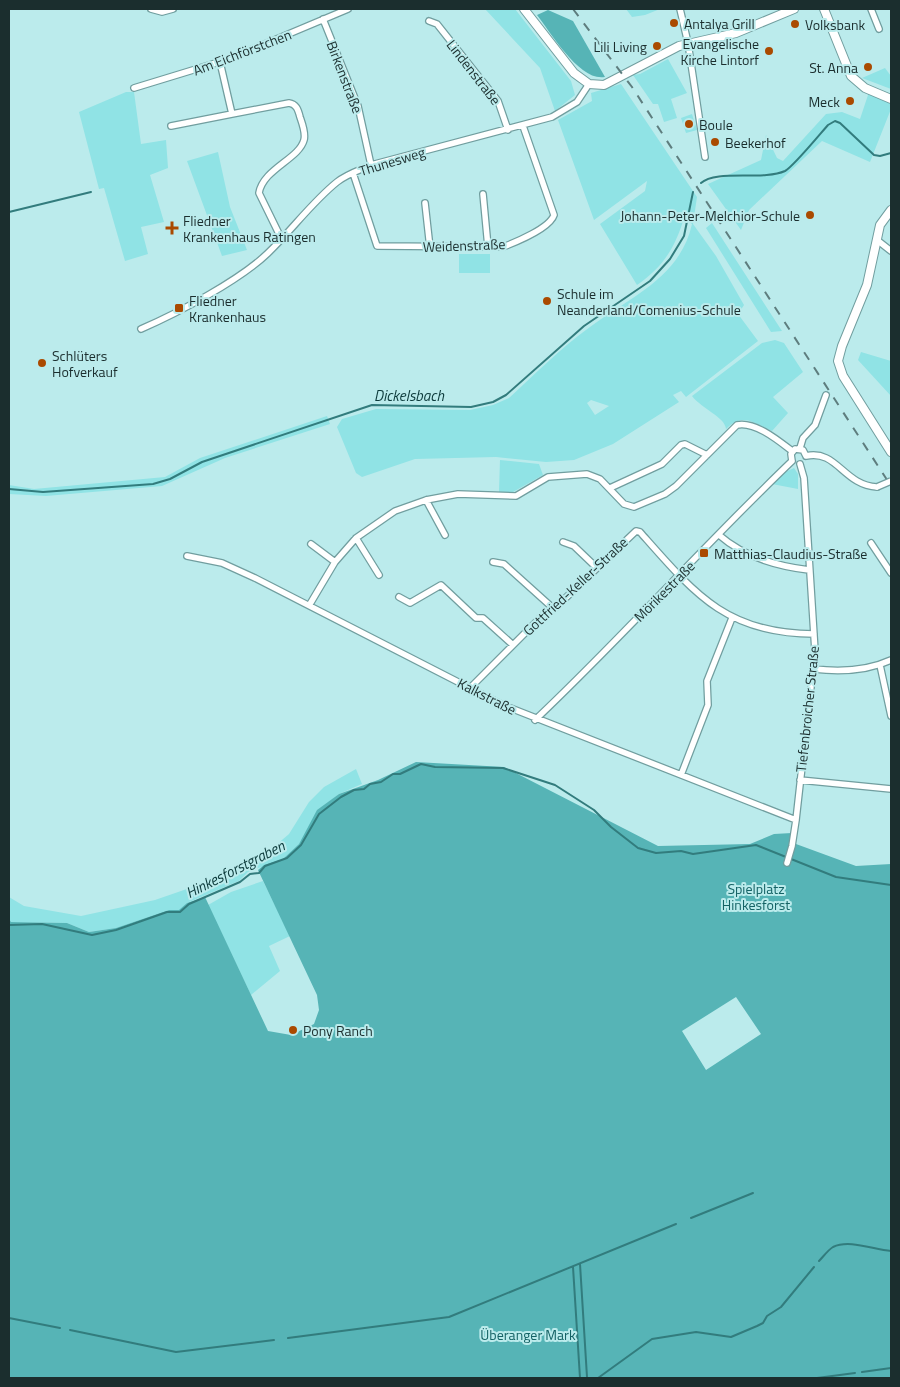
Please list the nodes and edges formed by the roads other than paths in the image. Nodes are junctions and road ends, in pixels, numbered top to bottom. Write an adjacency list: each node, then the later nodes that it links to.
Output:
1 (151, 9): 2 (street)
2 (173, 9)
3 (348, 9): 9 (street, Am Eichförstchen)
4 (524, 9): 14 (main road)
5 (680, 9): 12 (street)
6 (794, 9): 12 (main road)
7 (824, 9): 16 (main road)
8 (871, 9): 11 (street)
9 (323, 19): 13 (street, Am Eichförstchen); 22 (street, Birkenstraße)
10 (429, 21): 20 (street, Lindenstraße)
11 (879, 29)
12 (688, 43): 14 (main road); 21 (street)
13 (220, 62): 15 (street, Am Eichförstchen); 17 (street)
14 (593, 85): 19 (street, Thunesweg)
15 (134, 88)
16 (891, 99)
17 (232, 114): 18 (street); 27 (street)
18 (171, 126)
19 (523, 126): 20 (street, Thunesweg); 30 (street, Weidenstraße)
20 (508, 130): 22 (street, Thunesweg)
21 (705, 157)
22 (371, 165): 23 (street, Thunesweg)
23 (353, 173): 27 (street, Thunesweg); 29 (street, Weidenstraße)
24 (483, 194): 30 (street)
25 (425, 203): 29 (street)
26 (891, 210): 28 (main road)
27 (281, 238): 32 (street, Thunesweg)
28 (877, 240): 31 (street); 36 (main road)
29 (430, 248): 30 (street, Weidenstraße)
30 (488, 248)
31 (891, 251)
32 (141, 329)
33 (826, 395): 34 (street)
34 (800, 448): 35 (street); 38 (street)
35 (792, 451): 37 (street); 39 (street)
36 (891, 452)
37 (707, 455): 42 (street); 42 (street)
38 (806, 456): 40 (street); 41 (street, bridge)
39 (792, 461): 40 (street); 44 (street, Mörikestraße)
40 (800, 464): 54 (street, Tiefenbroicher Straße)
41 (891, 481)
42 (610, 488): 43 (street)
43 (426, 500): 45 (street); 46 (street)
44 (719, 534): 54 (street); 57 (street, Mörikestraße)
45 (445, 535)
46 (356, 538): 51 (street); 56 (street)
47 (563, 542): 53 (street)
48 (871, 543): 55 (street)
49 (311, 544): 51 (street)
50 (187, 556): 59 (street, Kalkstraße)
51 (335, 562): 59 (street)
52 (493, 562): 60 (street)
53 (597, 568): 57 (street, Gottfried-Keller-Straße); 60 (street, Gottfried-Keller-Straße)
54 (809, 570): 62 (street, Tiefenbroicher Straße)
55 (891, 574)
56 (379, 575)
57 (679, 576): 61 (street); 69 (street, Mörikestraße)
58 (399, 597): 63 (street)
59 (310, 604): 67 (street, Kalkstraße)
60 (554, 609): 63 (street, Gottfried-Keller-Straße)
61 (732, 618): 62 (street); 70 (street)
62 (814, 634): 66 (street, Tiefenbroicher Straße)
63 (513, 645): 67 (street, Gottfried-Keller-Straße)
64 (891, 660): 65 (street)
65 (880, 665): 66 (street); 68 (street)
66 (814, 669): 71 (street, Tiefenbroicher Straße)
67 (470, 688): 69 (street, Kalkstraße)
68 (891, 716)
69 (535, 720): 70 (street, Kalkstraße)
70 (681, 774): 73 (street, Kalkstraße)
71 (800, 780): 72 (street); 73 (street, Tiefenbroicher Straße)
72 (891, 789)
73 (796, 820): 74 (street, Tiefenbroicher Straße)
74 (787, 863)

